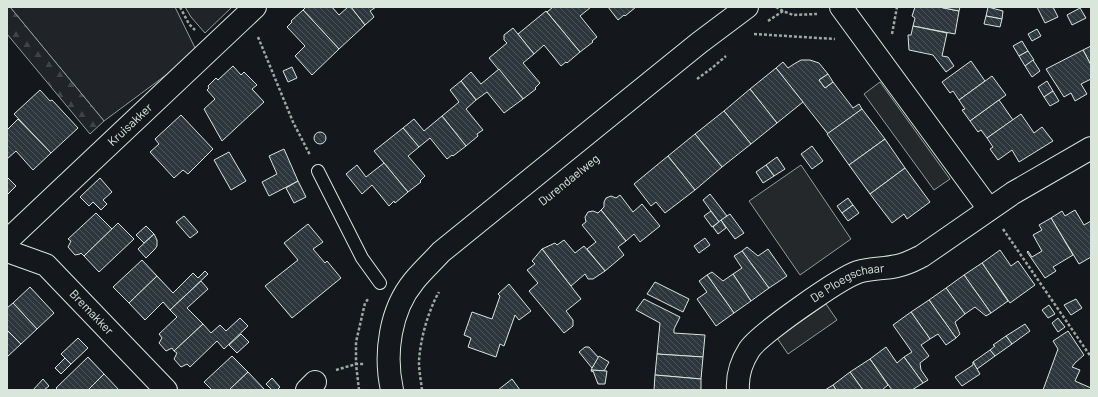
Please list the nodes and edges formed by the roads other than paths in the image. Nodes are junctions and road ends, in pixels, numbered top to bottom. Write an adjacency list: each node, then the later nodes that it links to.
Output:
1 (747, 7): 11 (street, Durendaelweg)
2 (832, 9): 6 (street)
3 (252, 10): 7 (street, Kruisakker)
4 (1091, 148): 6 (street, De Ploegschaar)
5 (318, 171): 9 (lane)
6 (989, 209): 12 (street, De Ploegschaar)
7 (7, 243)
8 (7, 251): 10 (street, Bremakker)
9 (380, 283)
10 (166, 390)
11 (392, 390)
12 (738, 390)

